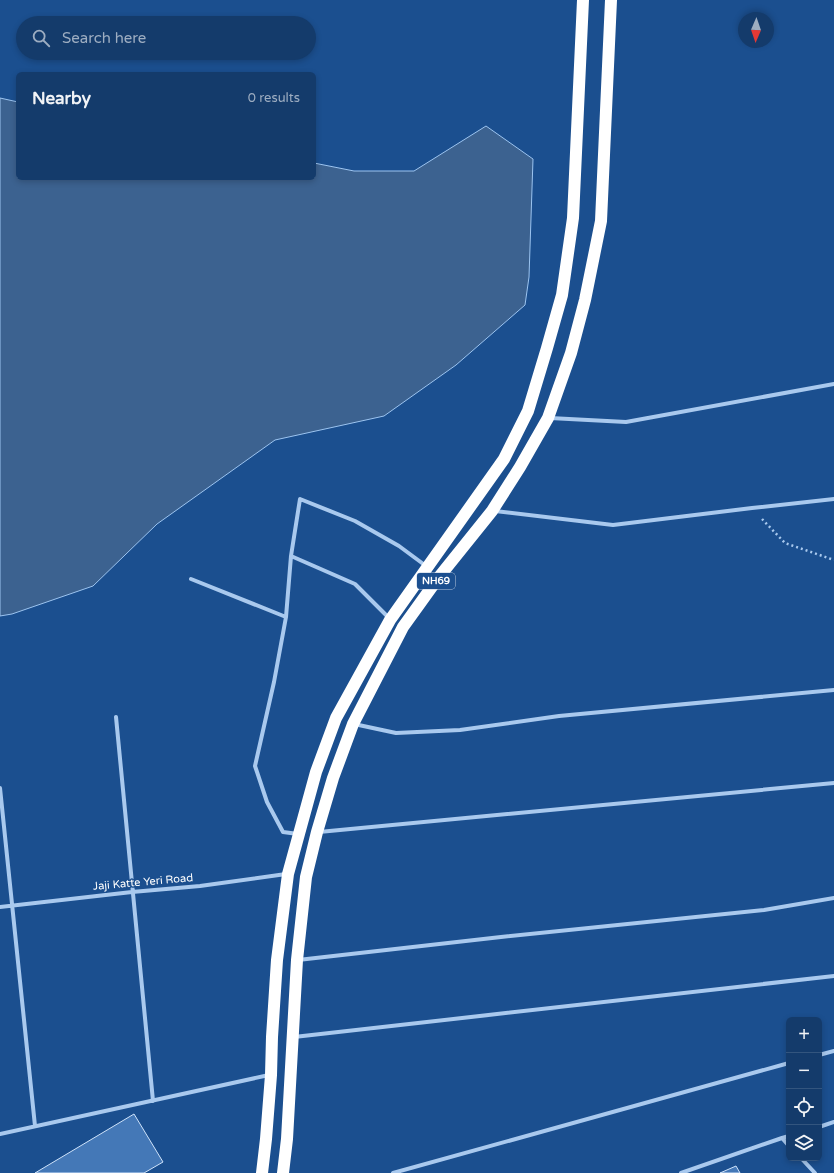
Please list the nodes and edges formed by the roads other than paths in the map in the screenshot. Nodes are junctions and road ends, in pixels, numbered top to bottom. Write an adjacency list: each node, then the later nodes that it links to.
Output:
1 (583, 0): 8 (highway, NH69)
2 (611, 0): 4 (highway, NH69)
3 (834, 384): 4 (street)
4 (548, 418): 6 (highway, NH69)
5 (834, 500): 6 (street)
6 (492, 511): 14 (highway, NH69)
7 (291, 556): 8 (street); 10 (street); 11 (street)
8 (427, 567): 11 (highway, NH69)
9 (191, 578): 10 (street)
10 (286, 617): 18 (street)
11 (390, 620): 18 (highway, NH69)
12 (834, 690): 14 (street)
13 (116, 717): 20 (street)
14 (353, 724): 17 (highway, NH69)
15 (834, 783): 17 (street)
16 (0, 788): 22 (street)
17 (317, 832): 24 (highway, NH69)
18 (299, 834): 19 (highway, NH69)
19 (288, 874): 20 (street, Jaji Katte Yeri Road); 30 (highway, NH69)
20 (132, 892): 22 (street, Jaji Katte Yeri Road); 31 (street)
21 (834, 898): 24 (street)
22 (12, 905): 23 (street, Jaji Katte Yeri Road); 33 (street)
23 (0, 907)
24 (297, 960): 26 (highway, NH69)
25 (834, 976): 26 (street)
26 (292, 1037): 41 (highway, NH69)
27 (834, 1051): 28 (street)
28 (822, 1054)
29 (786, 1064): 42 (street)
30 (271, 1075): 31 (street); 40 (highway, NH69)
31 (153, 1101): 33 (street)
32 (834, 1122): 34 (street)
33 (35, 1126): 35 (street)
34 (822, 1126)
35 (0, 1134)
36 (786, 1137): 37 (street)
37 (782, 1138): 38 (street); 43 (street)
38 (786, 1143)
39 (804, 1161): 44 (street)
40 (262, 1173)
41 (283, 1173)
42 (393, 1173)
43 (681, 1173)
44 (816, 1173)

